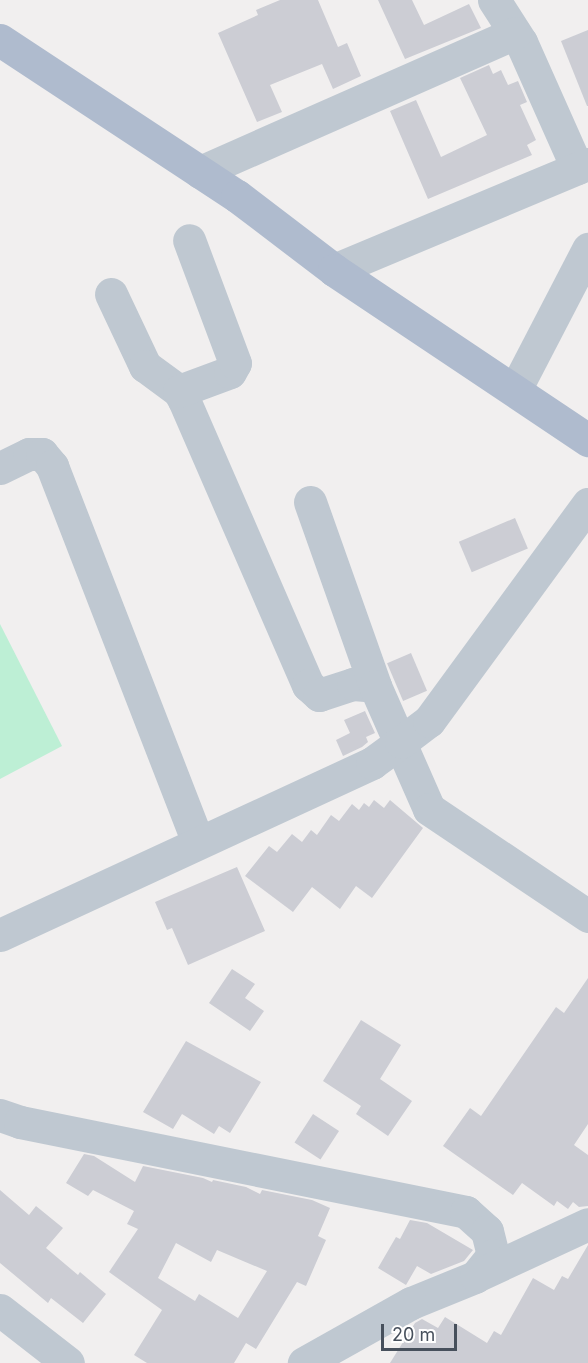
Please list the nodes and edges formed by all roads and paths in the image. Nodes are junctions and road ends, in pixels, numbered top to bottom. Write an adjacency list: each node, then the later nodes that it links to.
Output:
1 (494, 0): 2 (street)
2 (515, 33): 4 (street); 5 (street)
3 (0, 40): 5 (main road)
4 (582, 166): 8 (street)
5 (200, 172): 8 (main road)
6 (189, 240): 11 (street)
7 (588, 249): 10 (street)
8 (334, 270): 10 (main road)
9 (111, 294): 11 (street)
10 (515, 390): 12 (main road)
11 (179, 391): 16 (street)
12 (588, 440)
13 (0, 468): 18 (street)
14 (310, 502): 16 (street)
15 (588, 504): 17 (street)
16 (375, 686): 17 (street)
17 (401, 742): 18 (street); 19 (street)
18 (198, 842): 20 (street)
19 (588, 916)
20 (0, 935)
21 (0, 1115): 23 (street)
22 (588, 1224): 23 (street)
23 (475, 1277): 26 (street)
24 (0, 1310): 25 (street)
25 (68, 1363)
26 (304, 1363)

